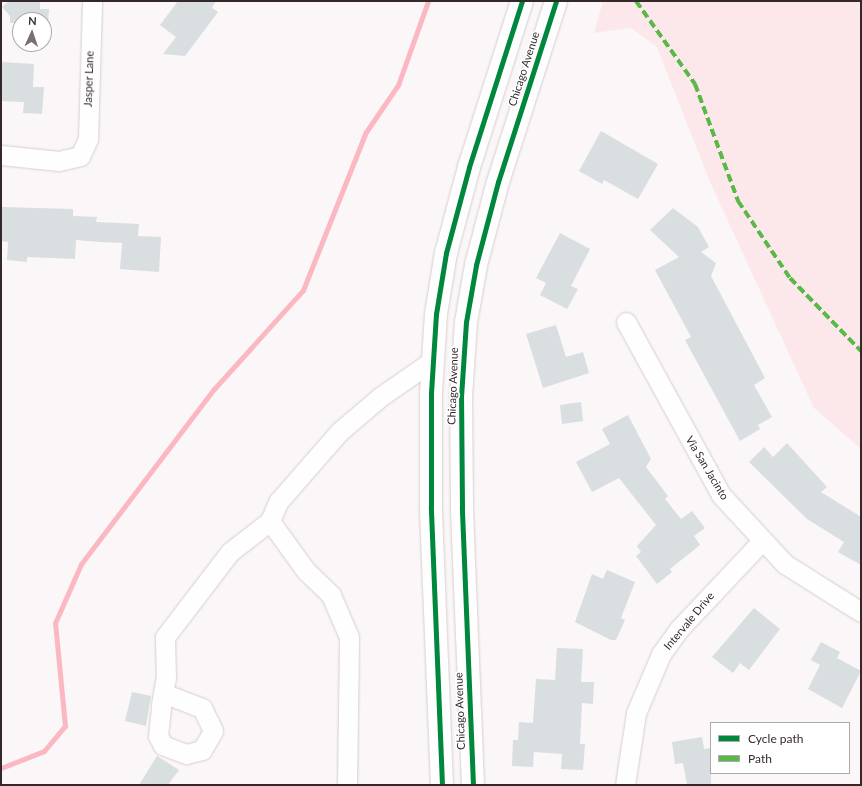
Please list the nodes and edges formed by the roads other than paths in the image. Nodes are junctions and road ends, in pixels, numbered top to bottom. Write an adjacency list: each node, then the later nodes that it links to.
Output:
1 (92, 1): 4 (street, Jasper Lane)
2 (522, 1): 6 (main road, Chicago Avenue)
3 (556, 1): 13 (main road, Chicago Avenue)
4 (1, 155)
5 (626, 322): 8 (street, Via San Jacinto)
6 (432, 361): 7 (street); 12 (main road, Chicago Avenue)
7 (270, 521): 10 (street); 11 (street)
8 (762, 541): 9 (street, Via San Jacinto); 14 (street, Intervale Drive)
9 (861, 612)
10 (163, 693)
11 (347, 785)
12 (442, 785)
13 (472, 785)
14 (625, 785)

